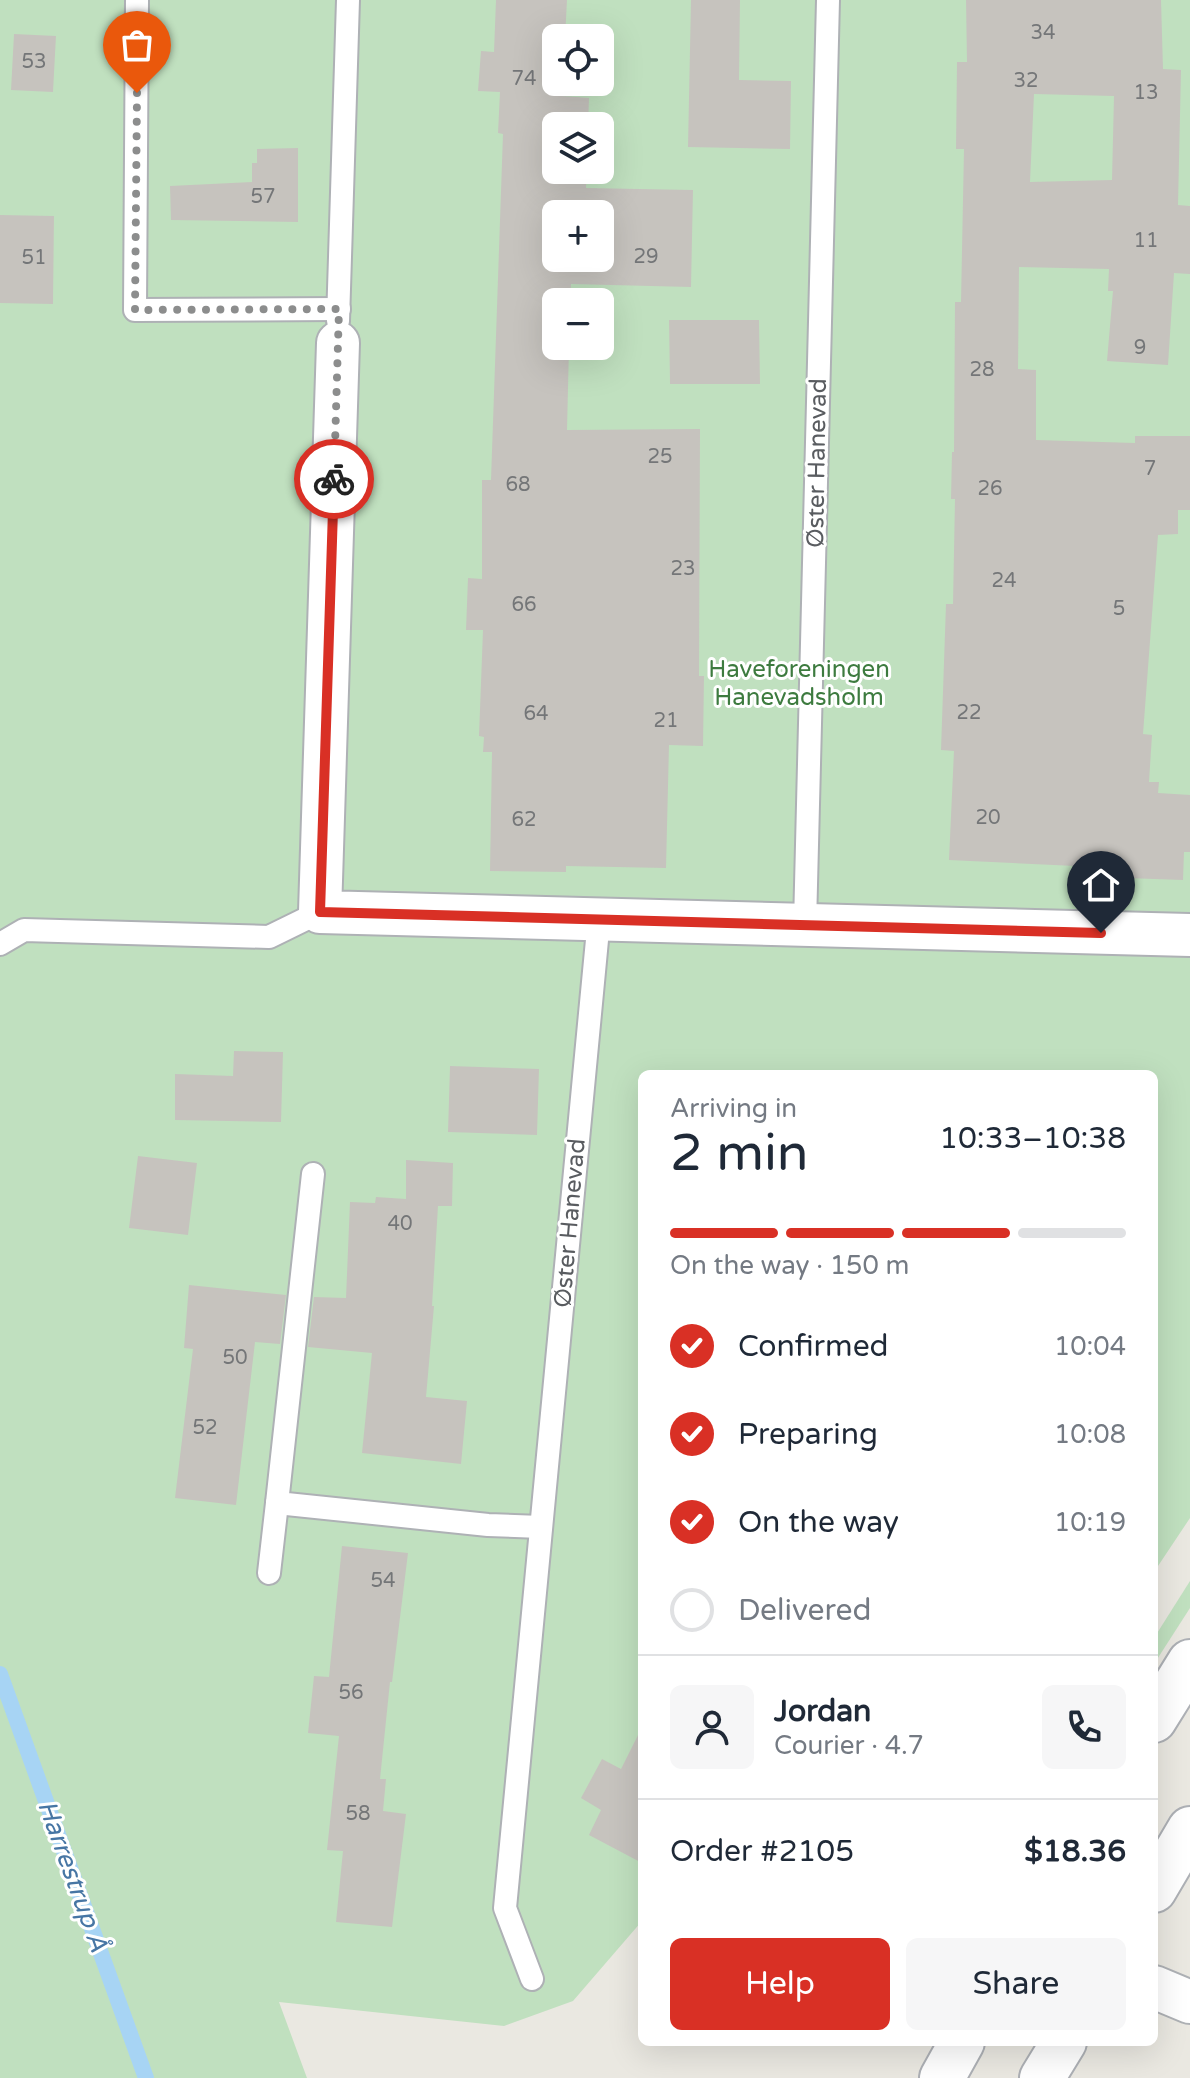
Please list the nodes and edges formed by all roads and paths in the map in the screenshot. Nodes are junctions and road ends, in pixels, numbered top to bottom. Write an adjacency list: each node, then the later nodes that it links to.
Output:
1 (137, 0): 4 (lane)
2 (348, 0): 4 (lane)
3 (828, 0): 7 (lane, Øster Hanevad)
4 (338, 326): 5 (street)
5 (320, 912): 6 (street); 9 (lane)
6 (599, 919): 7 (street); 12 (lane, Øster Hanevad)
7 (805, 925): 8 (street)
8 (1190, 935)
9 (0, 944)
10 (313, 1174): 11 (lane)
11 (277, 1503): 12 (lane); 13 (lane)
12 (541, 1527): 18 (lane, Øster Hanevad)
13 (269, 1573)
14 (1190, 1662): 15 (street)
15 (1158, 1714)
16 (1190, 1829): 17 (street)
17 (1158, 1883)
18 (532, 1979)
19 (1158, 1989): 20 (street)
20 (1190, 2002)
21 (960, 2046): 23 (street)
22 (1062, 2046): 24 (street)
23 (942, 2078)
24 (1042, 2078)

